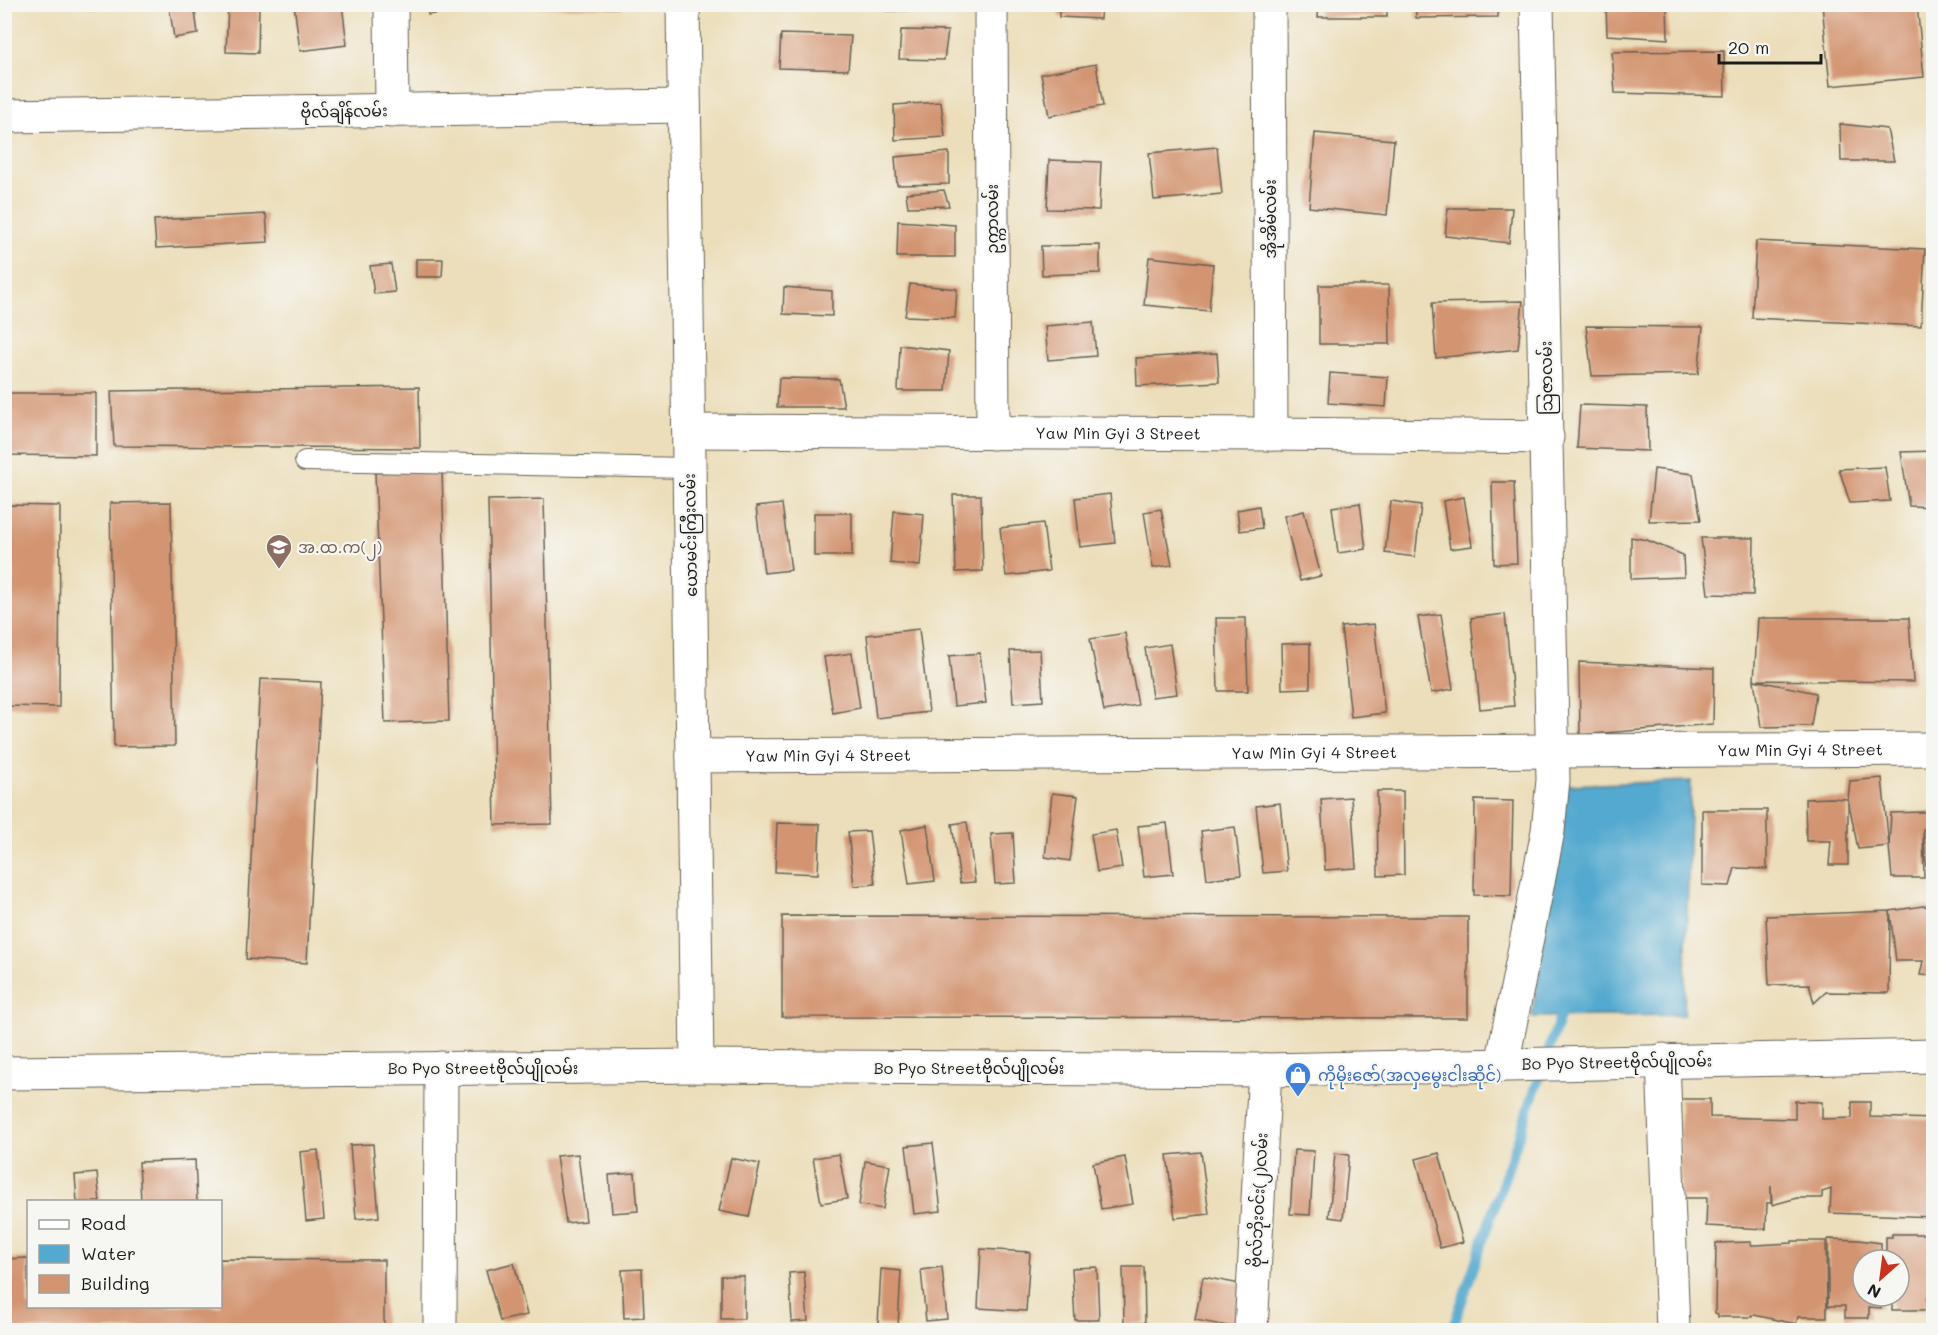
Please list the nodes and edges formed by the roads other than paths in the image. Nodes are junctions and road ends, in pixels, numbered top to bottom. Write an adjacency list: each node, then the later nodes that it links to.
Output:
1 (391, 4): 7 (street)
2 (683, 4): 6 (street, ယောမင်းကြီးလမ်း)
3 (991, 4): 10 (street, ဥက္ကာလမ်း)
4 (1269, 4): 11 (street, အိုအိမ်လမ်း)
5 (1537, 4): 12 (street, သြဇာလမ်း)
6 (684, 106): 7 (street, ဗိုလ်ချိန်လမ်း); 9 (street, ယောမင်းကြီးလမ်း)
7 (392, 111): 8 (street, ဗိုလ်ချိန်လမ်း)
8 (4, 116)
9 (689, 431): 10 (street, Yaw Min Gyi 3 Street); 14 (street, ယောမင်းကြီးလမ်း)
10 (993, 433): 11 (street, Yaw Min Gyi 3 Street)
11 (1271, 434): 12 (street, Yaw Min Gyi 3 Street)
12 (1547, 437): 16 (street, သြဇာလမ်း)
13 (304, 461): 14 (lane)
14 (689, 468): 17 (street, ယောမင်းကြီးလမ်း)
15 (1934, 749): 16 (street, Yaw Min Gyi 4 Street)
16 (1554, 752): 17 (street, Yaw Min Gyi 4 Street); 20 (street, သြဇာလမ်း)
17 (693, 756): 21 (street, ယောမင်းကြီးလမ်း)
18 (1934, 1056): 19 (street, Bo Pyo Streetဗိုလ်ပျိုလမ်း)
19 (1663, 1060): 20 (street, Bo Pyo Streetဗိုလ်ပျိုလမ်း); 27 (street)
20 (1502, 1065): 23 (street, Bo Pyo Streetဗိုလ်ပျိုလမ်း)
21 (697, 1066): 22 (street, Bo Pyo Streetဗိုလ်ပျိုလမ်း); 23 (street, Bo Pyo Streetဗိုလ်ပျိုလမ်း)
22 (441, 1068): 24 (street, Bo Pyo Streetဗိုလ်ပျိုလမ်း); 25 (street)
23 (1265, 1070): 26 (street, ဗိုလ်ဘိုးဝင်း(၂)လမ်း)
24 (4, 1073)
25 (440, 1330)
26 (1251, 1330)
27 (1673, 1330)

